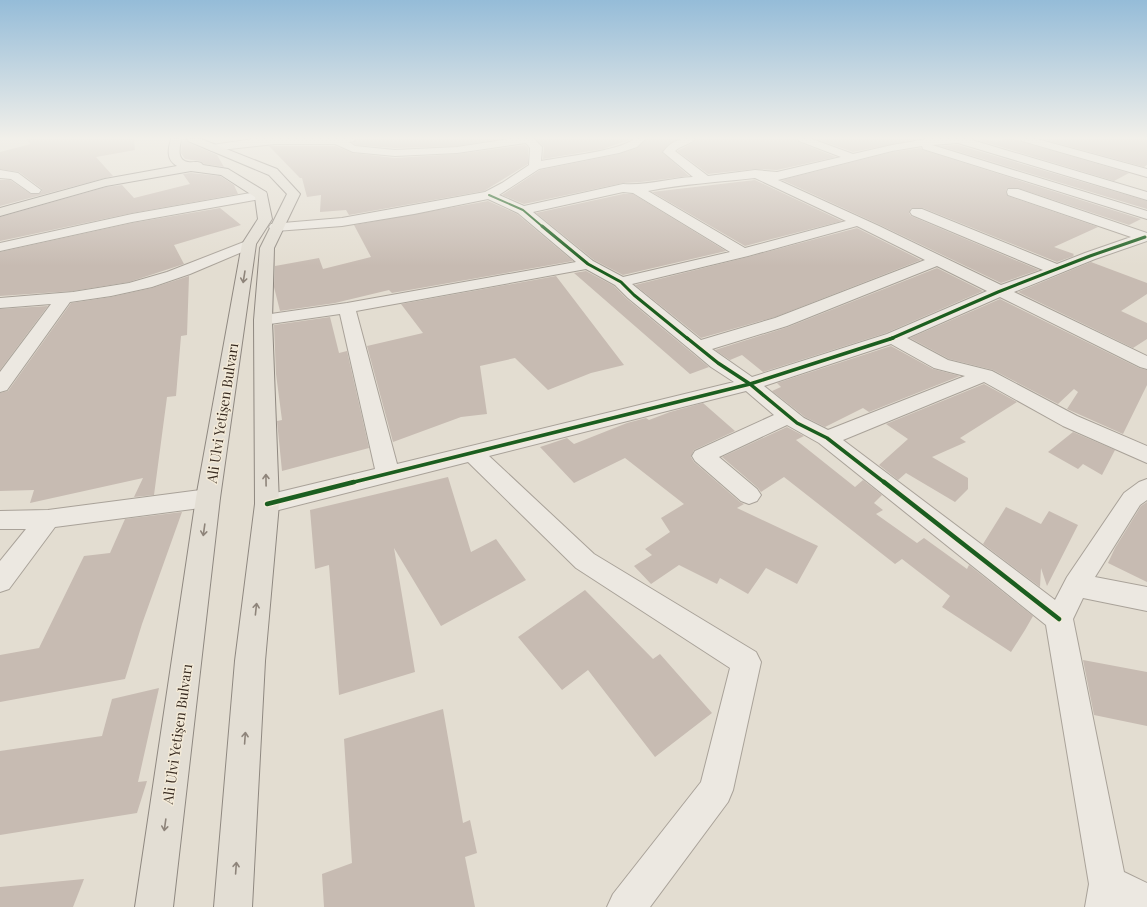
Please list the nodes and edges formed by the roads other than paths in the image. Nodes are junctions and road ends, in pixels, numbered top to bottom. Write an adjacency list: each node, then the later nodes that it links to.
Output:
1 (22, 181): 12 (street)
2 (70, 181): 12 (main road)
3 (110, 181): 19 (main road)
4 (239, 181): 15 (main road)
5 (282, 181): 23 (main road)
6 (513, 181): 16 (street)
7 (678, 181): 11 (street)
8 (771, 181): 22 (street)
9 (1043, 181): 21 (street)
10 (1099, 181): 17 (street)
11 (636, 189): 18 (street); 26 (street)
12 (35, 190): 14 (main road)
13 (1013, 192): 29 (street)
14 (21, 194)
15 (260, 195): 24 (main road, Ali Ulvi Yetişen Bulvarı); 25 (street)
16 (489, 195): 18 (street); 23 (street)
17 (1147, 196)
18 (523, 210): 28 (street)
19 (0, 212)
20 (917, 212): 29 (street)
21 (1147, 215)
22 (858, 222): 26 (street); 27 (street)
23 (276, 227): 35 (main road)
24 (249, 244): 32 (street); 49 (main road, Ali Ulvi Yetişen Bulvarı, one-way to 49)
25 (0, 246)
26 (743, 253): 30 (street)
27 (936, 261): 31 (street); 37 (street)
28 (588, 264): 30 (street); 34 (street)
29 (1057, 270): 31 (street)
30 (621, 282): 37 (street)
31 (998, 292): 36 (street); 38 (street)
32 (65, 297): 33 (street); 41 (street)
33 (0, 303)
34 (347, 308): 35 (street); 46 (street)
35 (263, 320): 50 (main road, one-way to 35)
36 (893, 338): 39 (street); 40 (street)
37 (698, 347): 40 (street)
38 (1147, 363)
39 (985, 375): 43 (street); 45 (street)
40 (750, 384): 42 (street); 44 (street)
41 (0, 386)
42 (789, 416): 43 (street); 48 (street)
43 (827, 438): 56 (street)
44 (472, 453): 46 (street); 61 (street)
45 (1147, 455)
46 (388, 474): 50 (street)
47 (1147, 488): 54 (street)
48 (749, 495)
49 (208, 498): 51 (street); 59 (main road, Ali Ulvi Yetişen Bulvarı, one-way to 59)
50 (267, 504): 60 (main road, one-way to 50)
51 (48, 519): 52 (street); 53 (street)
52 (0, 520)
53 (0, 581)
54 (1076, 585): 55 (street); 56 (street)
55 (1147, 599)
56 (1059, 619): 57 (street)
57 (1106, 896): 58 (street)
58 (1147, 902)
59 (154, 907)
60 (233, 907)
61 (626, 907)

